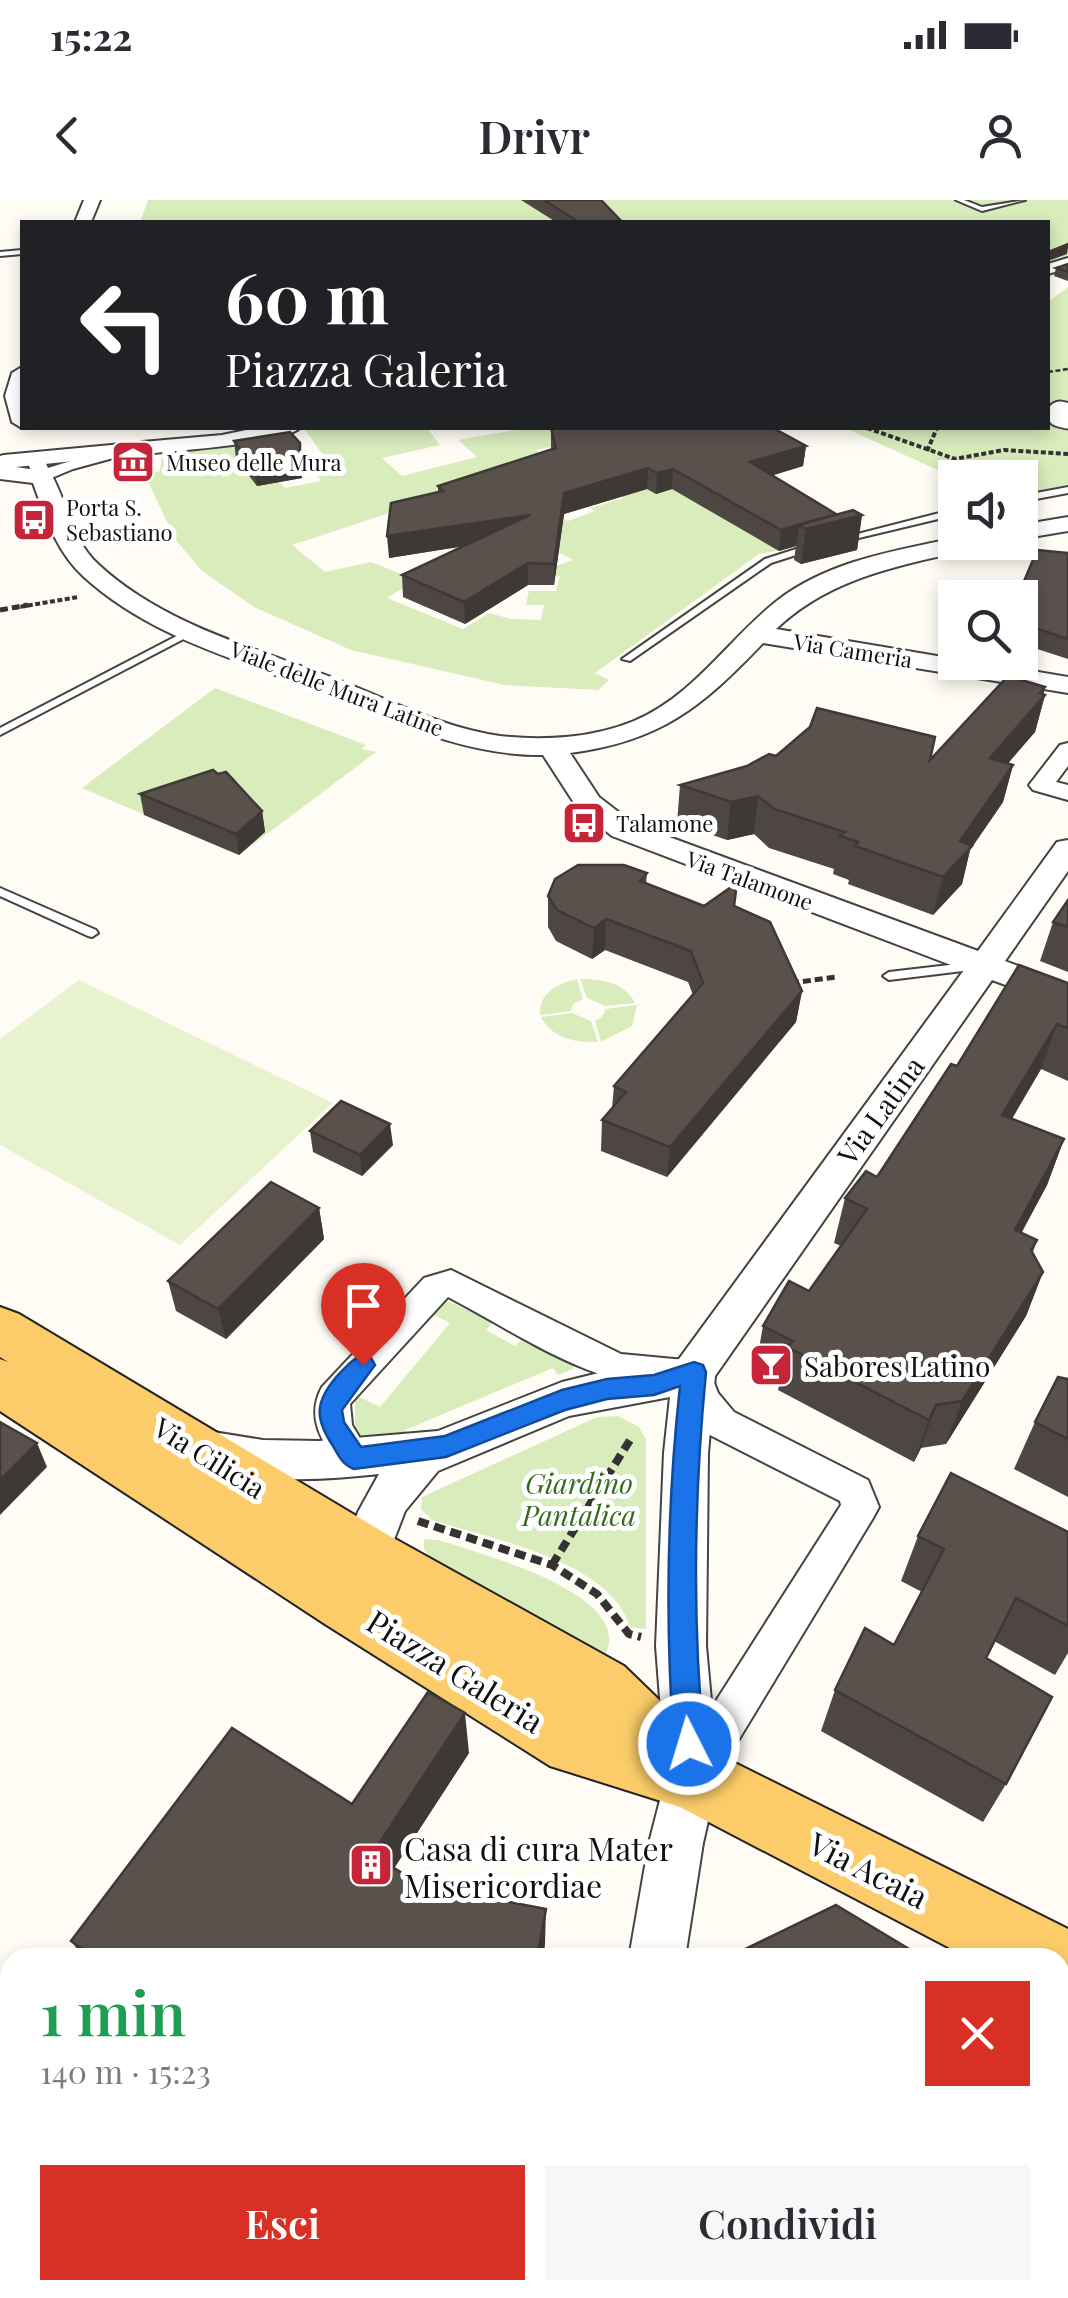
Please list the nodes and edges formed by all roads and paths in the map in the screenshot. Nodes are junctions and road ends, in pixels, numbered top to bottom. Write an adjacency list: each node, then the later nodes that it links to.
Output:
1 (959, 200): 2 (lane)
2 (1022, 200)
3 (20, 379): 4 (street)
4 (20, 412)
5 (26, 430): 12 (street, Viale delle Mura Latine)
6 (278, 430): 12 (street)
7 (873, 430): 9 (path)
8 (935, 430): 9 (path)
9 (928, 450): 10 (path)
10 (1068, 454)
11 (0, 462): 12 (street)
12 (38, 467): 13 (street); 20 (street, Viale delle Mura Latine)
13 (0, 472)
14 (1068, 490): 15 (lane)
15 (1038, 496)
16 (938, 516): 24 (lane)
17 (1068, 524): 18 (street)
18 (1038, 529)
19 (938, 550): 23 (street, Viale delle Mura Latine)
20 (113, 590): 21 (path); 22 (street, Viale delle Mura Latine)
21 (0, 610)
22 (192, 631): 26 (lane); 27 (street, Viale delle Mura Latine)
23 (756, 634): 25 (street, Via Cameria); 27 (street, Viale delle Mura Latine)
24 (627, 659)
25 (1068, 685)
26 (0, 732)
27 (552, 747): 33 (street, Via Talamone)
28 (1068, 750): 29 (street)
29 (1068, 793)
30 (1068, 849): 33 (street, Via Latina)
31 (0, 892): 32 (lane)
32 (92, 933)
33 (984, 965): 34 (lane); 37 (street, Via Talamone); 39 (street, Via Latina)
34 (888, 976)
35 (836, 977): 36 (path)
36 (780, 984)
37 (1068, 997)
38 (0, 1329): 42 (main road, Via Cilicia)
39 (694, 1372): 43 (street); 44 (street); 48 (street); 48 (street)
40 (0, 1382): 45 (main road, Via Cilicia)
41 (630, 1440): 46 (path)
42 (194, 1446): 44 (street); 45 (main road, Via Cilicia)
43 (446, 1446): 44 (street); 45 (street)
44 (354, 1458)
45 (385, 1565): 46 (path); 48 (main road, Piazza Galeria)
46 (552, 1566): 47 (path)
47 (648, 1639)
48 (692, 1777): 49 (street); 50 (main road, Via Acaia)
49 (659, 1948)
50 (1027, 1948)

